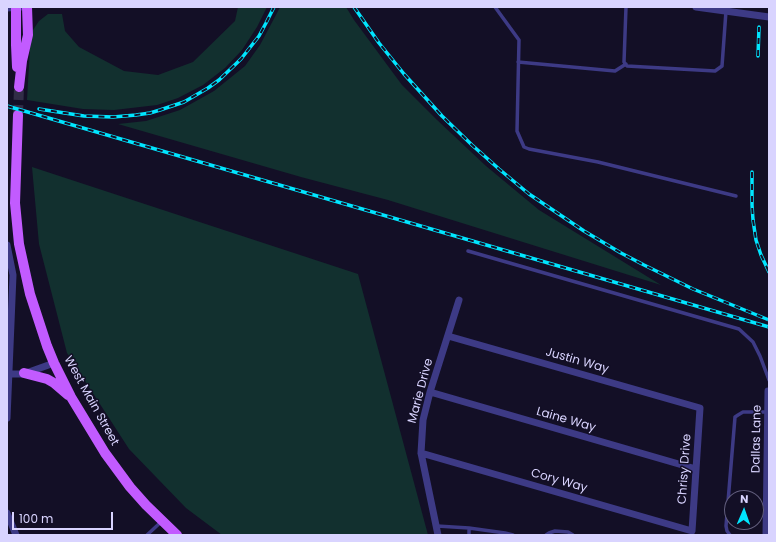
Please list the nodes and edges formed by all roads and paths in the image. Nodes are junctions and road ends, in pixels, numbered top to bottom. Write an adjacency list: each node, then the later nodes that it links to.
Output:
1 (27, 7): 5 (street); 5 (main road)
2 (495, 7): 8 (lane)
3 (626, 7): 9 (lane)
4 (696, 7): 6 (street)
5 (13, 8)
6 (726, 11): 7 (street); 9 (lane)
7 (769, 17)
8 (518, 62): 9 (lane); 11 (lane)
9 (626, 64)
10 (18, 115): 16 (main road, West Main Street)
11 (736, 196)
12 (7, 245): 18 (street)
13 (468, 251): 19 (lane)
14 (459, 300): 15 (street, Marie Drive)
15 (448, 336): 22 (street, Marie Drive); 24 (street, Justin Way)
16 (54, 363): 17 (street); 23 (main road, West Main Street)
17 (24, 373): 18 (street); 23 (main road)
18 (9, 374): 26 (street)
19 (769, 380)
20 (769, 384): 21 (lane)
21 (768, 391): 25 (street, Dallas Lane)
22 (430, 392): 27 (street, Marie Drive); 28 (street, Laine Way)
23 (71, 397): 30 (main road, West Main Street)
24 (700, 408): 28 (street, Chrisy Drive)
25 (768, 412): 31 (street, Dallas Lane); 44 (lane)
26 (7, 418)
27 (421, 453): 32 (street, Marie Drive); 34 (street, Cory Way)
28 (696, 469): 34 (street, Chrisy Drive)
29 (7, 513): 36 (street)
30 (162, 521): 37 (lane); 38 (main road, West Main Street)
31 (768, 525): 45 (street, Dallas Lane)
32 (437, 526): 33 (lane); 39 (street, Marie Drive)
33 (469, 528): 35 (lane); 40 (lane)
34 (692, 531)
35 (493, 533): 41 (lane)
36 (16, 535)
37 (147, 535)
38 (177, 535)
39 (438, 535)
40 (469, 535)
41 (513, 535)
42 (546, 535): 43 (lane)
43 (573, 535)
44 (730, 535)
45 (766, 535)

